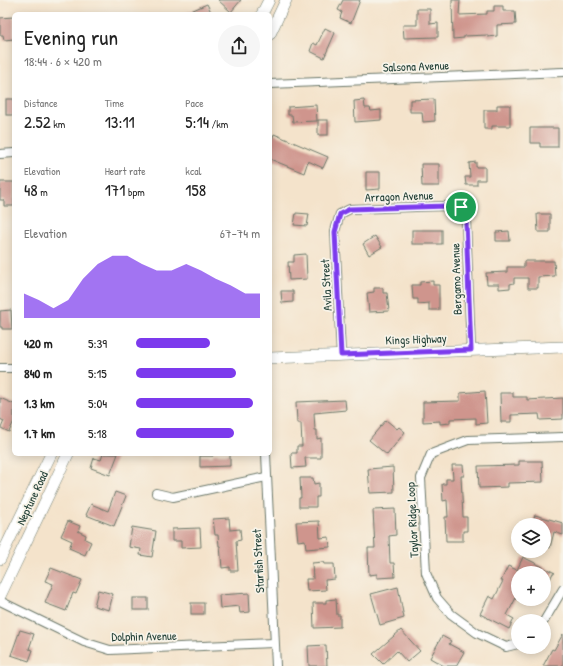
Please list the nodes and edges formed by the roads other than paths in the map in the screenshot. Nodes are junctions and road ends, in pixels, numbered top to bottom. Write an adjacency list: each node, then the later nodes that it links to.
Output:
1 (269, 0): 3 (main road)
2 (286, 0): 4 (main road)
3 (263, 12)
4 (272, 30)
5 (563, 72): 6 (street, Salsona Avenue)
6 (272, 84)
7 (12, 153): 8 (street)
8 (0, 154)
9 (461, 207): 10 (street, Arragon Avenue); 12 (street, Bergamo Avenue)
10 (340, 214): 13 (street, Avila Street)
11 (563, 347): 12 (main road, Kings Highway)
12 (471, 350): 13 (main road, Kings Highway)
13 (341, 355): 14 (main road, Kings Highway)
14 (272, 358)
15 (0, 368): 16 (street)
16 (12, 368)
17 (563, 437): 29 (street, Taylor Ridge Loop)
18 (50, 456): 23 (main road, Neptune Road)
19 (67, 456): 25 (main road, Neptune Road)
20 (266, 456): 21 (street, Starfish Street)
21 (266, 477): 22 (street); 28 (street, Starfish Street)
22 (156, 493)
23 (0, 559)
24 (563, 590): 27 (street)
25 (0, 596)
26 (0, 601): 28 (street, Dolphin Avenue)
27 (548, 614)
28 (274, 643): 30 (street, Starfish Street)
29 (511, 646)
30 (276, 666)

